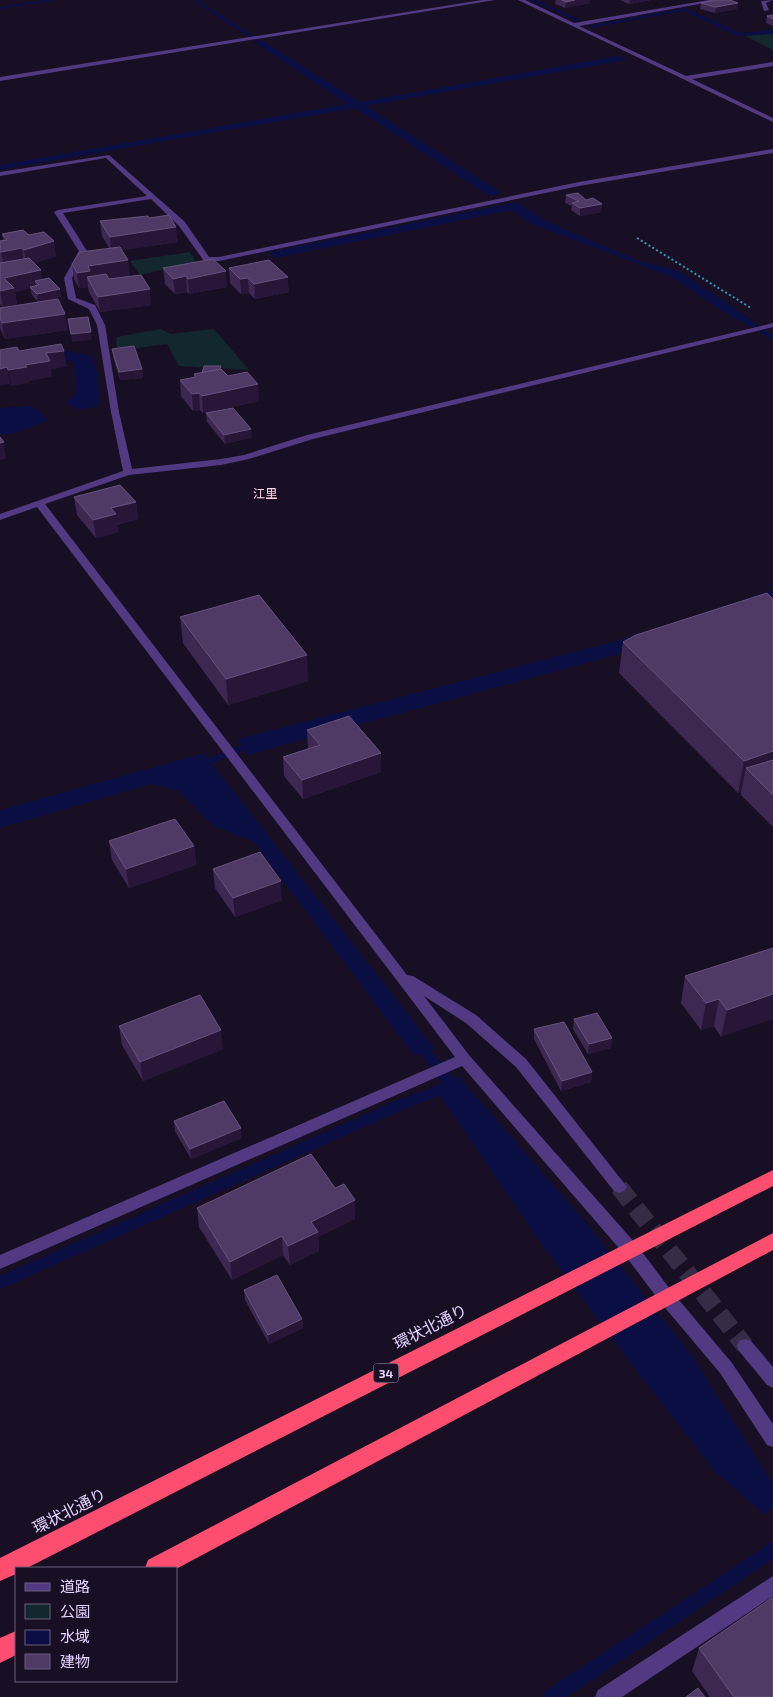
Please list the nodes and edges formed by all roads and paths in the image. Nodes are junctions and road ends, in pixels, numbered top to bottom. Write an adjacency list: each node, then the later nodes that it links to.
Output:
1 (492, 0): 9 (street)
2 (521, 0): 6 (street)
3 (718, 0): 6 (street)
4 (772, 0): 5 (street)
5 (766, 10)
6 (574, 24): 8 (street)
7 (773, 64): 8 (street)
8 (686, 78): 10 (street)
9 (0, 79)
10 (773, 120)
11 (773, 151): 13 (street)
12 (0, 174): 13 (street)
13 (153, 197): 17 (street)
14 (637, 238): 15 (path)
15 (756, 311)
16 (773, 325): 17 (street)
17 (128, 472): 18 (street)
18 (39, 503): 19 (street); 20 (street)
19 (0, 517)
20 (402, 976): 21 (street); 23 (street)
21 (464, 1059): 25 (street); 26 (street)
22 (773, 1177): 25 (highway, 環状北通り / 34)
23 (619, 1187)
24 (773, 1241): 27 (highway)
25 (630, 1249): 27 (street); 32 (highway, 環状北通り / 34)
26 (0, 1262)
27 (667, 1298): 30 (street); 31 (highway)
28 (745, 1346): 29 (street)
29 (773, 1380)
30 (773, 1439)
31 (158, 1567)
32 (0, 1570)
33 (773, 1585): 36 (street)
34 (15, 1643): 35 (highway)
35 (0, 1651)
36 (605, 1697)

